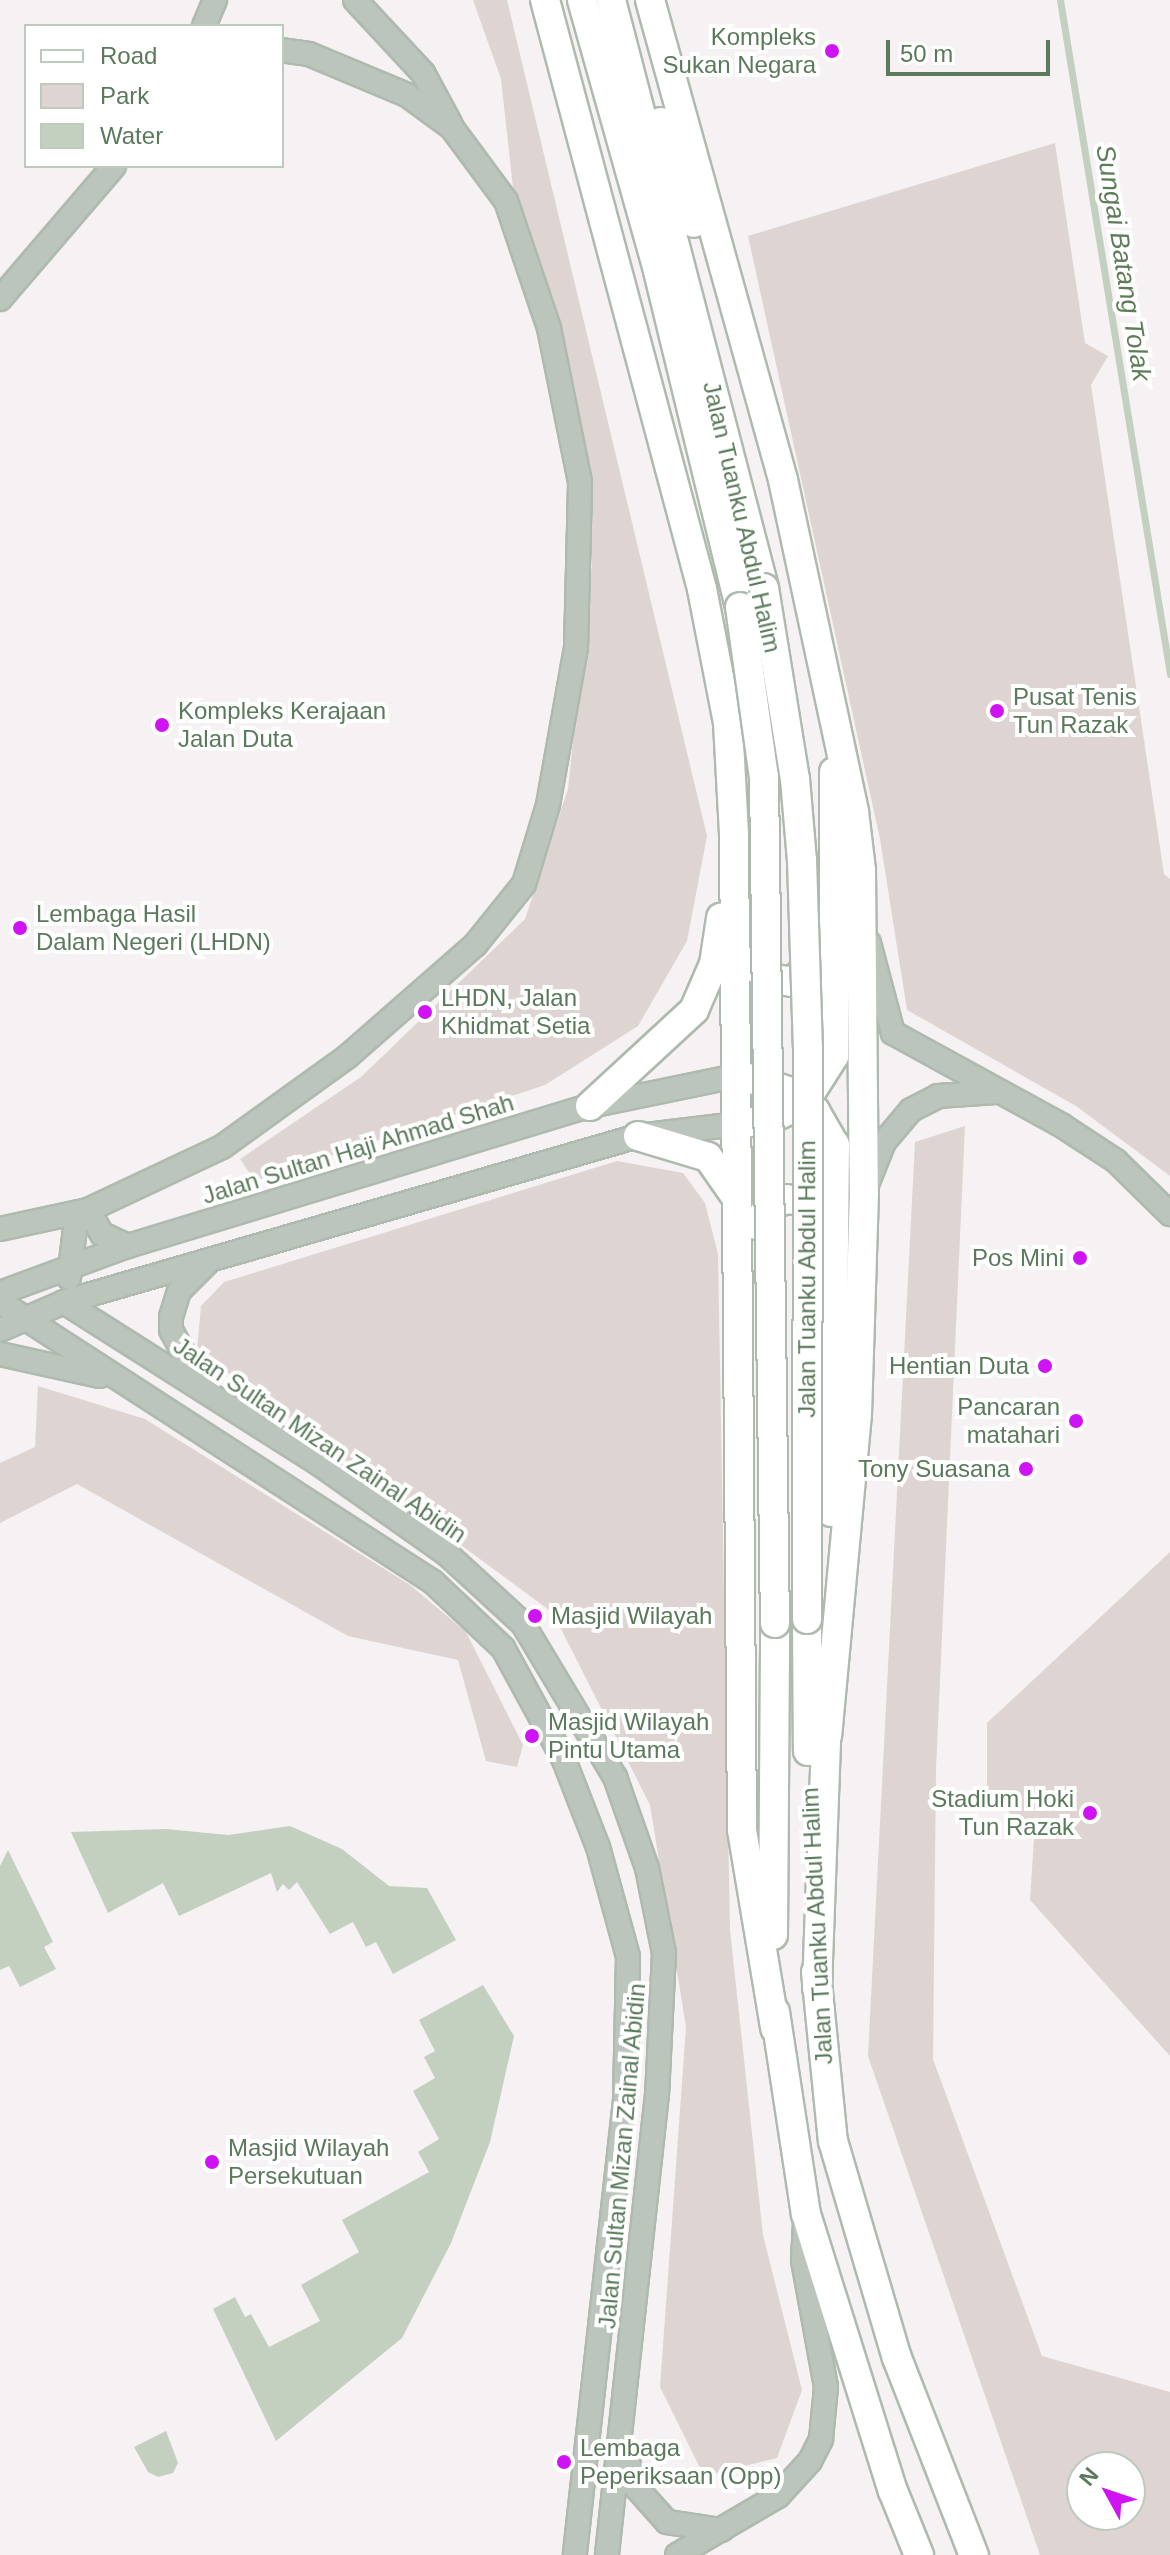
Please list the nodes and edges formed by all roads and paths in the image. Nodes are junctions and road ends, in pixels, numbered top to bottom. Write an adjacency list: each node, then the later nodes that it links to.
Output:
1 (215, 0): 7 (street)
2 (355, 0): 10 (street)
3 (545, 0): 9 (main road)
4 (650, 0): 13 (main road, Jalan Tuanku Abdul Halim)
5 (582, 1): 14 (main road, Jalan Tuanku Abdul Halim)
6 (614, 10): 13 (main road); 45 (main road, Jalan Tuanku Abdul Halim, bridge)
7 (205, 24)
8 (284, 50): 10 (street)
9 (563, 70): 14 (main road); 16 (main road)
10 (452, 128): 28 (street)
11 (112, 168): 12 (street)
12 (0, 299)
13 (783, 480): 15 (main road, Jalan Tuanku Abdul Halim)
14 (721, 529): 46 (main road, Jalan Tuanku Abdul Halim, bridge)
15 (834, 715): 17 (main road); 18 (main road, Jalan Tuanku Abdul Halim)
16 (734, 835): 19 (main road); 23 (main road)
17 (834, 915): 19 (main road); 22 (main road)
18 (863, 915): 21 (street); 26 (main road, Jalan Tuanku Abdul Halim)
19 (735, 919): 20 (main road)
20 (736, 1076): 22 (main road); 23 (street, Jalan Sultan Haji Ahmad Shah); 24 (main road)
21 (997, 1092): 26 (street); 29 (street)
22 (804, 1103): 24 (main road); 31 (main road)
23 (590, 1106): 32 (street, Jalan Sultan Haji Ahmad Shah)
24 (737, 1124): 25 (street); 27 (main road)
25 (638, 1136): 27 (main road); 34 (street)
26 (864, 1192): 44 (main road, Jalan Tuanku Abdul Halim)
27 (736, 1198): 33 (main road)
28 (82, 1211): 30 (street); 32 (street); 35 (street)
29 (1170, 1214)
30 (0, 1229)
31 (837, 1244): 33 (main road); 44 (main road)
32 (128, 1246): 35 (street, Jalan Sultan Haji Ahmad Shah)
33 (737, 1261): 46 (main road)
34 (207, 1262): 38 (street); 43 (street)
35 (72, 1266): 36 (street, Jalan Sultan Haji Ahmad Shah); 38 (street)
36 (0, 1293)
37 (0, 1302): 39 (street, Jalan Sultan Mizan Zainal Abidin)
38 (64, 1302): 39 (street); 43 (street, Jalan Sultan Mizan Zainal Abidin)
39 (23, 1318): 40 (street); 42 (street, Jalan Sultan Mizan Zainal Abidin)
40 (0, 1330)
41 (0, 1354): 42 (street)
42 (117, 1380): 50 (street, Jalan Sultan Mizan Zainal Abidin)
43 (212, 1400): 48 (street, Jalan Sultan Mizan Zainal Abidin)
44 (827, 1735): 45 (main road)
45 (817, 1988): 54 (main road, Jalan Tuanku Abdul Halim)
46 (775, 2028): 47 (main road, Jalan Tuanku Abdul Halim)
47 (806, 2214): 49 (street); 53 (main road, Jalan Tuanku Abdul Halim)
48 (623, 2435): 49 (street); 51 (street, Jalan Sultan Mizan Zainal Abidin)
49 (722, 2530): 52 (street)
50 (575, 2555)
51 (607, 2555)
52 (677, 2555)
53 (919, 2555)
54 (974, 2555)

